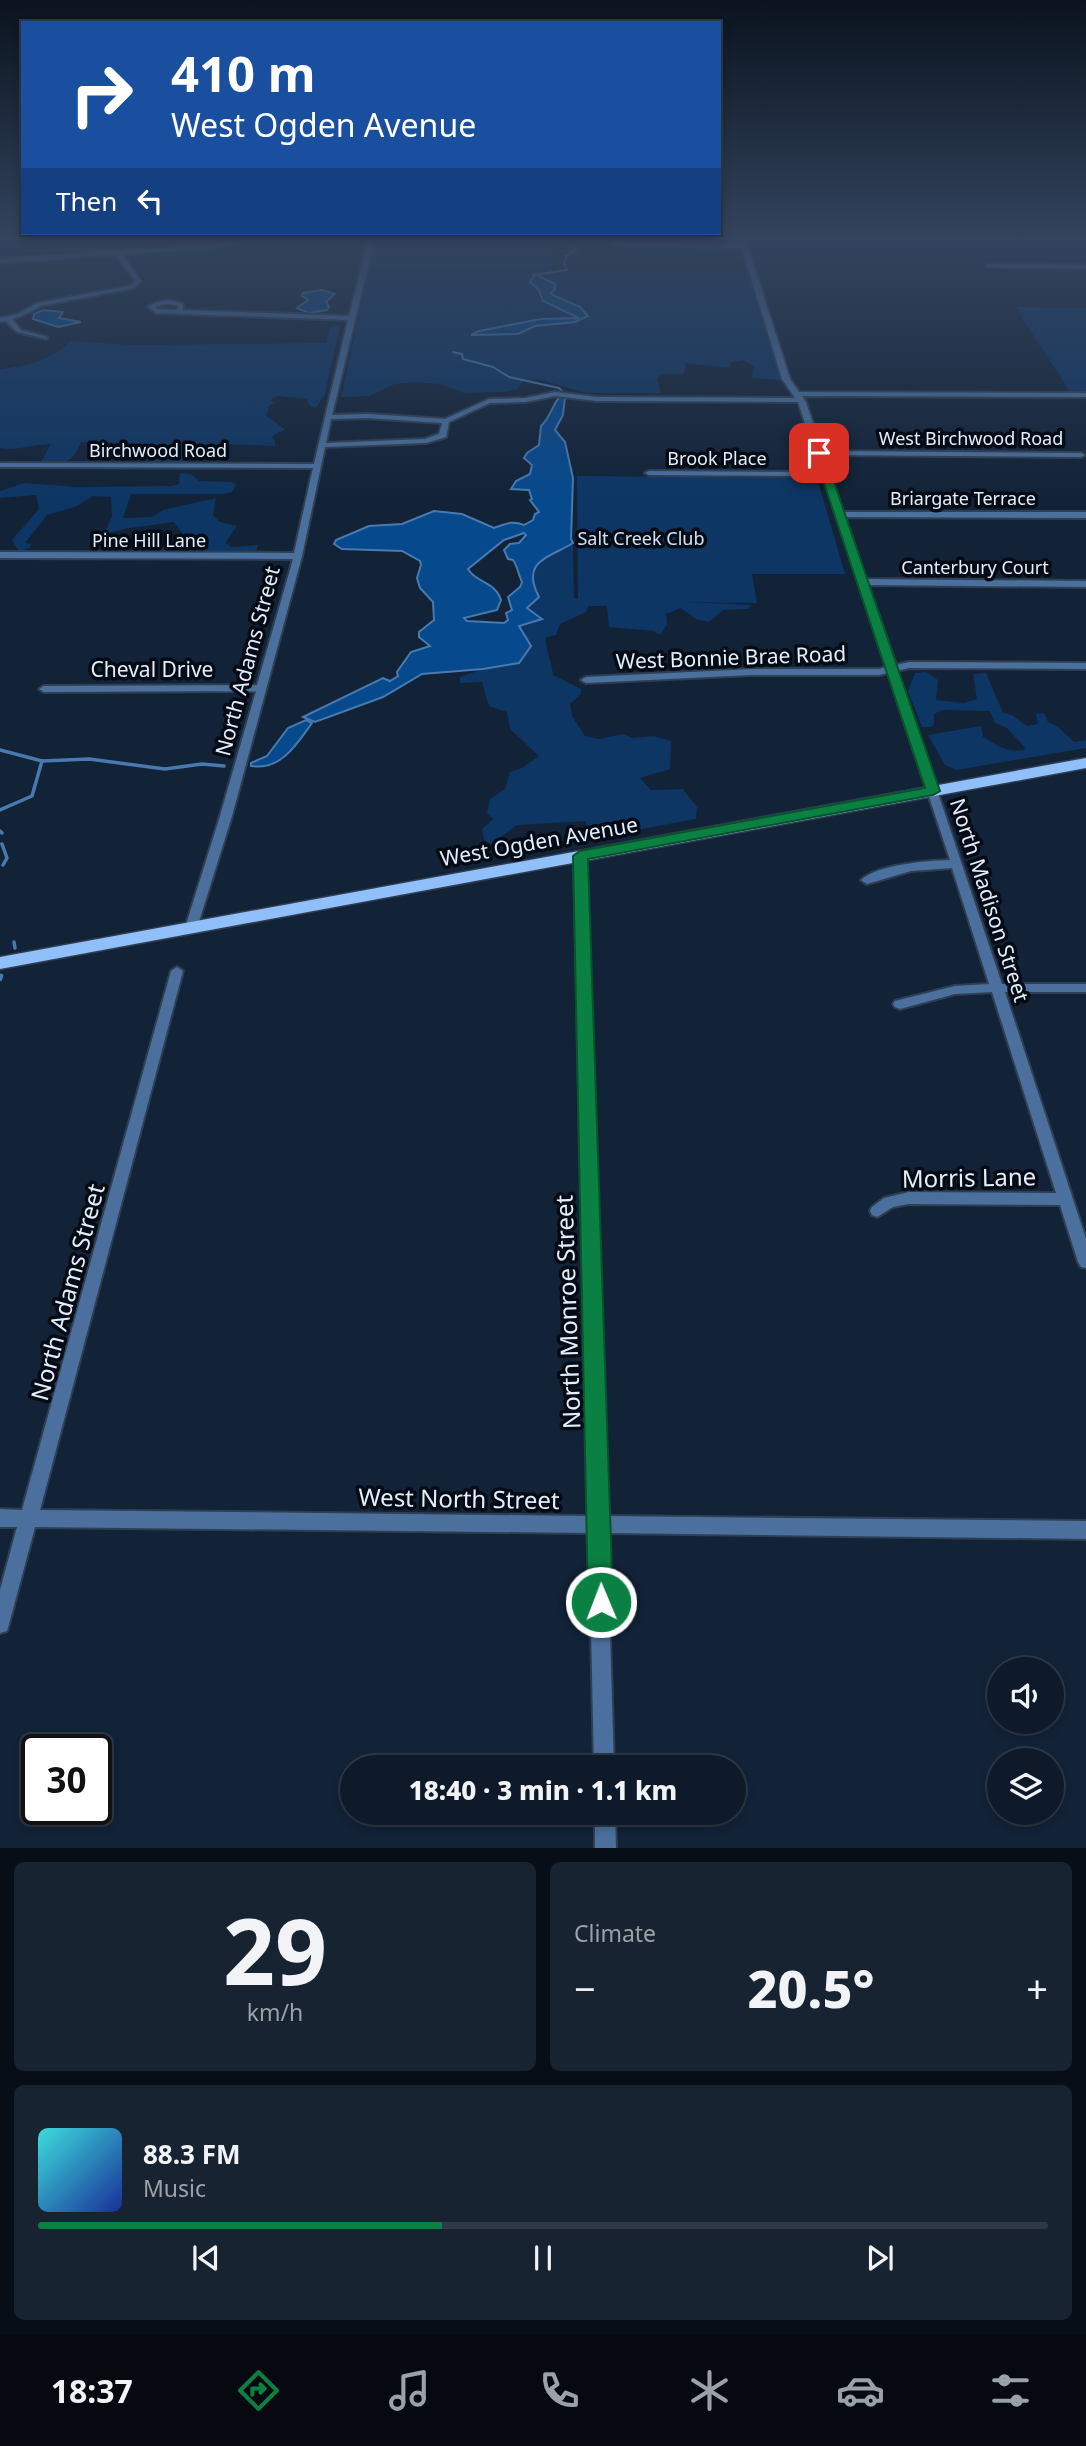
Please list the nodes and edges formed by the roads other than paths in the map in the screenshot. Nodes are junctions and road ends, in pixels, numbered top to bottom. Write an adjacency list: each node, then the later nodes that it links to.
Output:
1 (11, 324): 4 (street)
2 (349, 324): 7 (street, North Adams Street)
3 (769, 324): 6 (street, North Madison Street)
4 (45, 338)
5 (1086, 395): 6 (street)
6 (798, 397): 8 (street); 10 (street, North Madison Street)
7 (328, 417): 8 (street); 9 (street, North Adams Street)
8 (446, 421): 9 (street)
9 (322, 445): 13 (street, North Adams Street)
10 (819, 453): 11 (street, West Birchwood Road); 15 (street, North Madison Street)
11 (1081, 455)
12 (0, 465): 13 (street, Birchwood Road)
13 (316, 466): 19 (street, North Adams Street)
14 (649, 473): 15 (street, Brook Place)
15 (826, 474): 16 (street, North Madison Street)
16 (839, 514): 17 (street, Briargate Terrace); 20 (street, North Madison Street)
17 (1086, 515)
18 (0, 555): 19 (street, Pine Hill Lane)
19 (298, 556): 25 (street, North Adams Street)
20 (864, 582): 21 (street, Canterbury Court); 23 (street, North Madison Street)
21 (1086, 584)
22 (1086, 666): 23 (street, West Bonnie Brae Road)
23 (891, 669): 24 (street, West Bonnie Brae Road); 28 (street, North Madison Street)
24 (586, 680)
25 (261, 688): 26 (street, Cheval Drive); 32 (street, North Adams Street)
26 (44, 689)
27 (1086, 763): 28 (main road, West Ogden Avenue)
28 (933, 791): 29 (main road, West Ogden Avenue); 30 (street, North Madison Street)
29 (580, 856): 32 (main road, West Ogden Avenue); 43 (street, North Monroe Street)
30 (955, 864): 31 (street); 35 (street, North Madison Street)
31 (867, 880)
32 (191, 928): 33 (main road, West Ogden Avenue)
33 (0, 963)
34 (177, 971): 42 (street, North Adams Street)
35 (995, 987): 36 (street); 37 (street); 38 (street, North Madison Street)
36 (1086, 988)
37 (900, 1004)
38 (1065, 1199): 39 (street, Morris Lane); 40 (street, North Madison Street)
39 (877, 1211)
40 (1086, 1262)
41 (0, 1518): 42 (street, West North Street)
42 (30, 1518): 43 (street, West North Street); 45 (street, North Adams Street)
43 (599, 1524): 44 (street, West North Street); 46 (street, North Monroe Street)
44 (1086, 1530)
45 (0, 1624)
46 (604, 1755)
47 (605, 1825): 48 (street)
48 (606, 1847)

